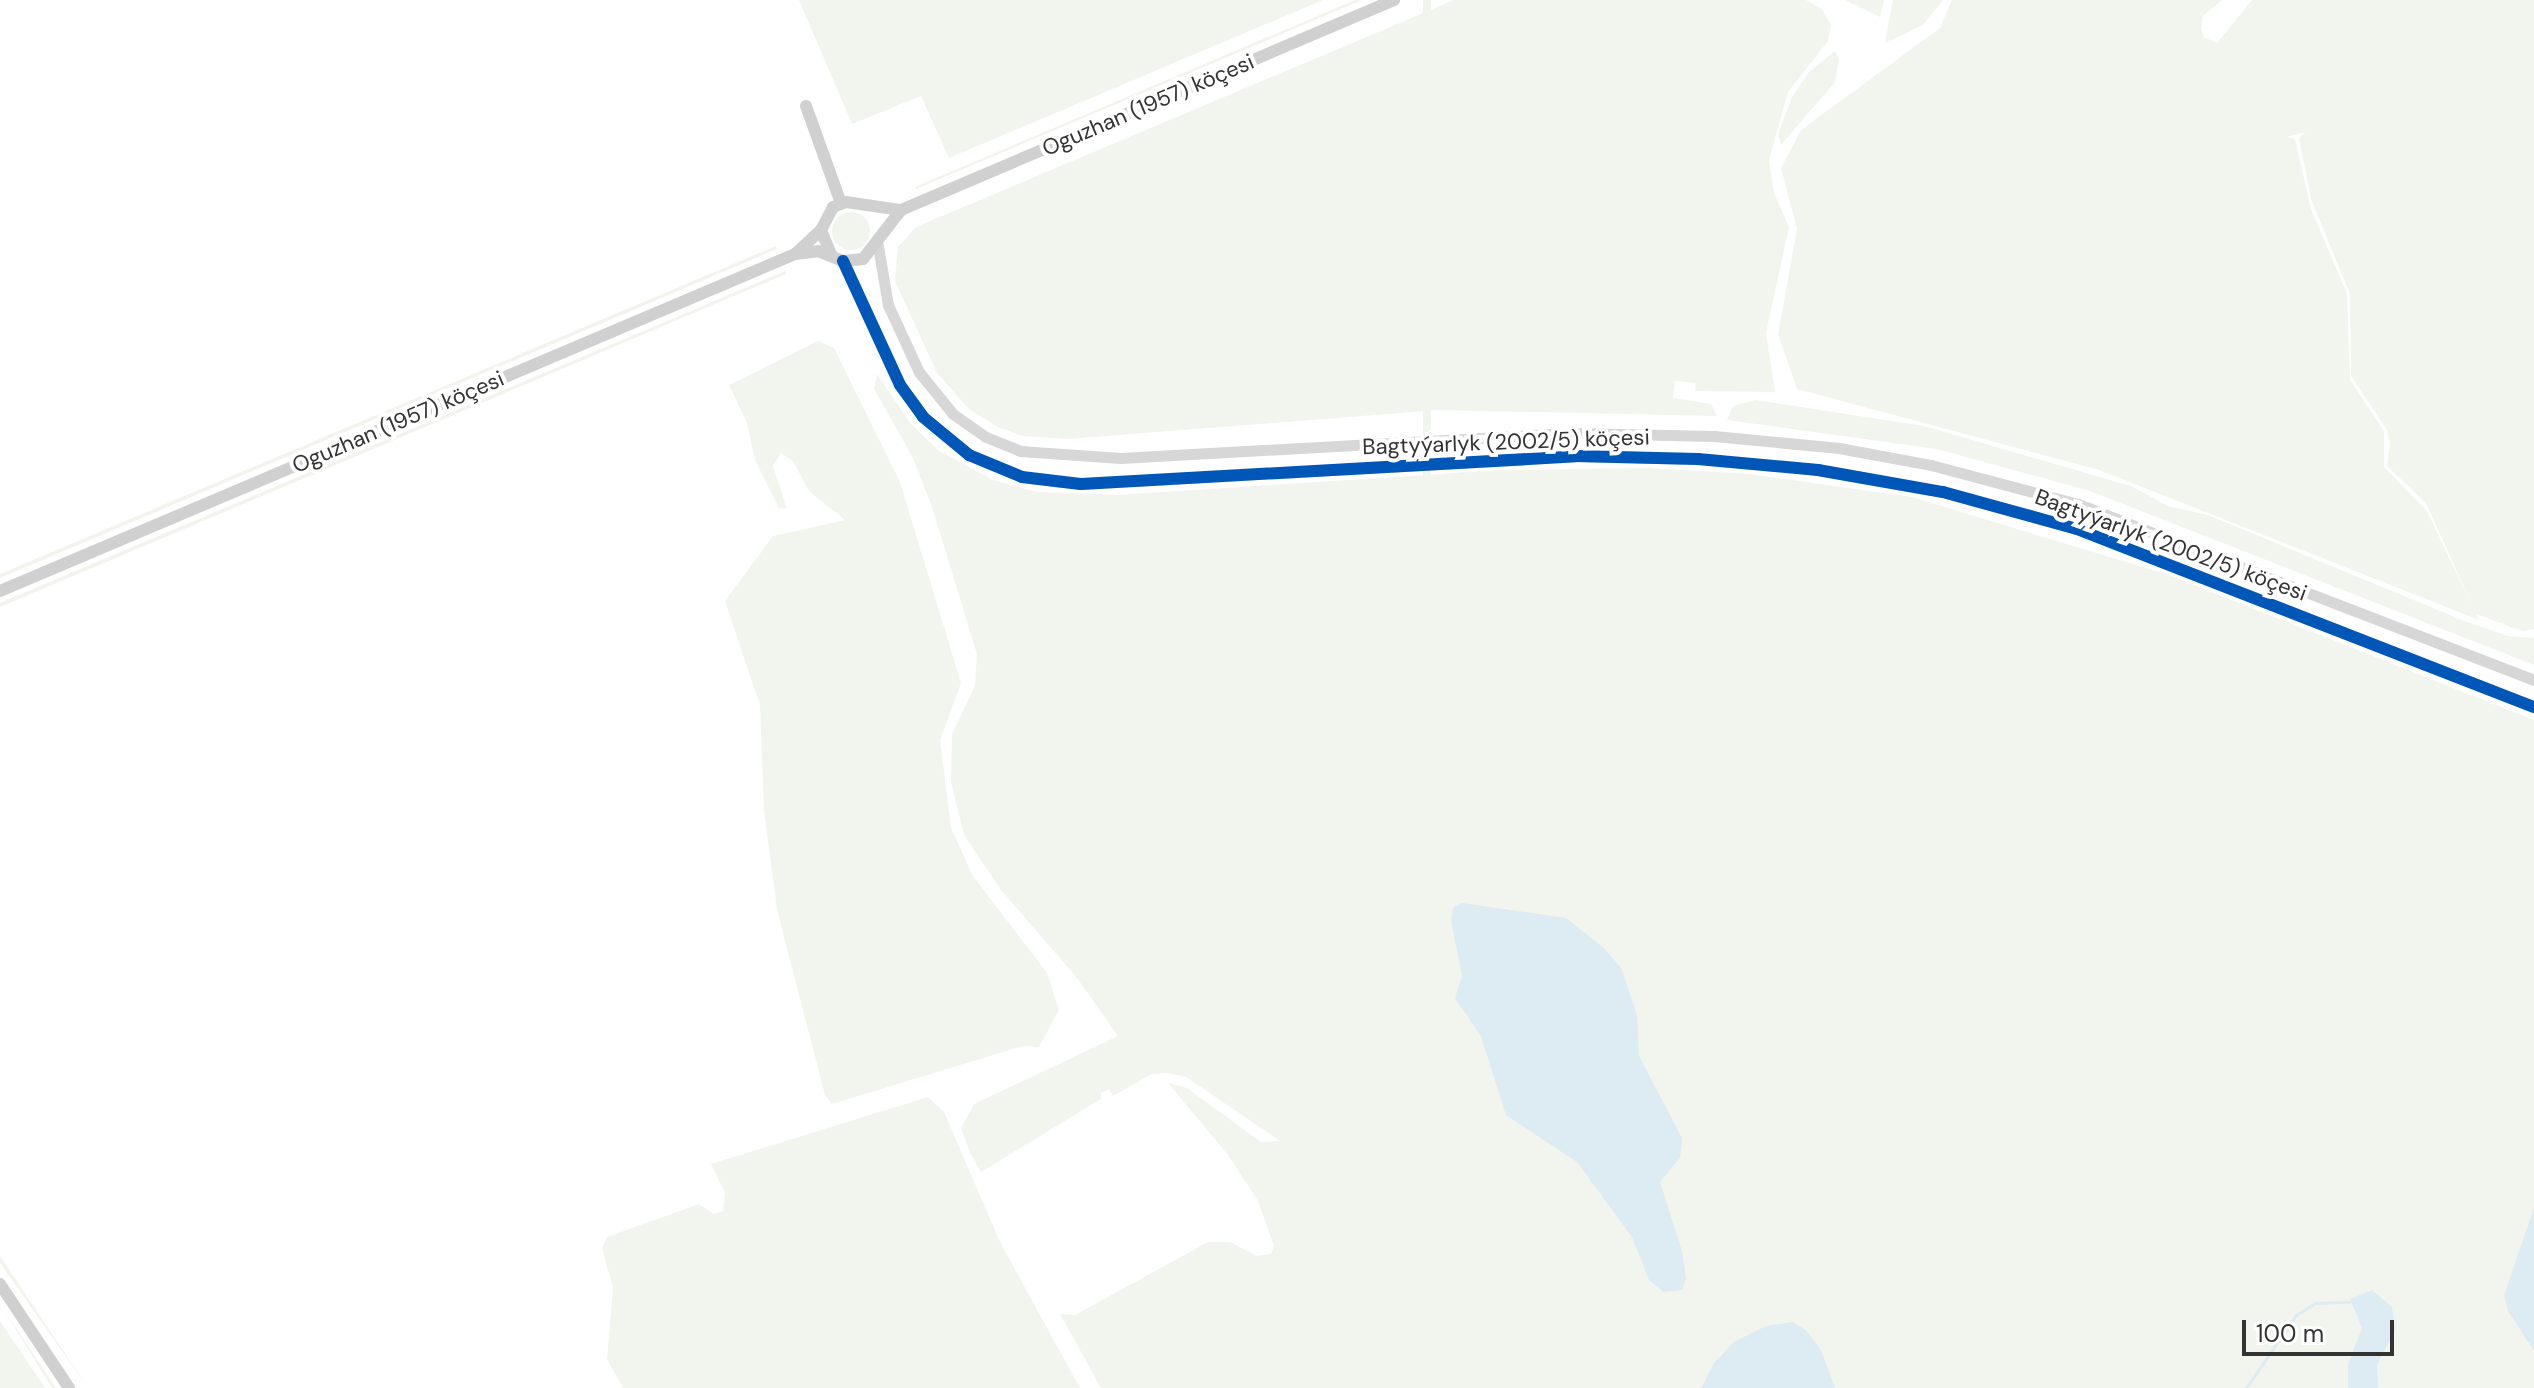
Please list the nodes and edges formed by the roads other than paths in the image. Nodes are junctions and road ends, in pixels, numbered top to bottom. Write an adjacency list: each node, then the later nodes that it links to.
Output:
1 (1394, 0): 5 (main road, Oguzhan (1957) köçesi)
2 (806, 106): 3 (main road)
3 (841, 203): 4 (main road); 6 (main road, Oguzhan (1957) köçesi)
4 (865, 205): 5 (main road); 7 (main road)
5 (901, 210): 7 (main road, Oguzhan (1957) köçesi)
6 (821, 230): 8 (main road, Oguzhan (1957) köçesi); 9 (main road)
7 (880, 239): 9 (main road, Oguzhan (1957) köçesi); 11 (street, Bagtyýarlyk (2002/5) köçesi)
8 (795, 254): 9 (main road, Oguzhan (1957) köçesi); 10 (main road, Oguzhan (1957) köçesi)
9 (837, 257): 12 (street, Bagtyýarlyk (2002/5) köçesi)
10 (0, 591)
11 (2534, 680)
12 (2534, 707)
13 (0, 1284): 14 (main road)
14 (69, 1388)

